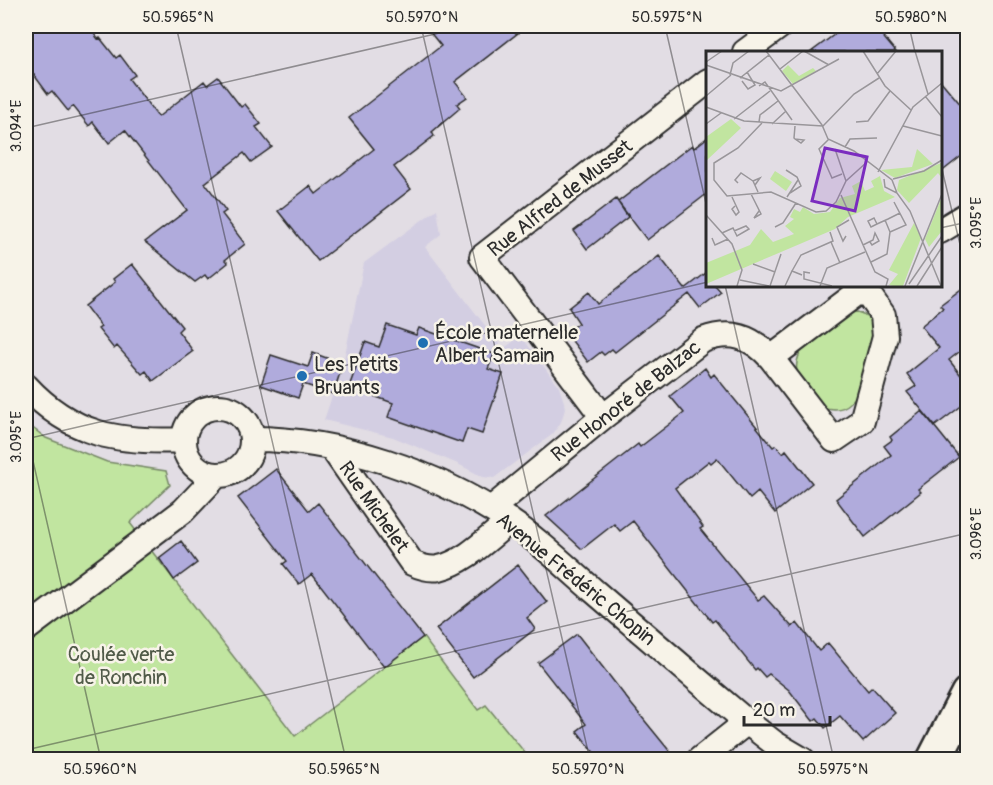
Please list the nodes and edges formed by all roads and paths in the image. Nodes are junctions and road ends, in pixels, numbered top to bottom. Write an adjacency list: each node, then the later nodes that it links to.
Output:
1 (780, 26): 2 (street)
2 (746, 51)
3 (706, 83): 9 (street, Rue Alfred de Musset)
4 (968, 214): 5 (street)
5 (942, 230)
6 (866, 286): 7 (street, Rue Honoré de Balzac); 7 (street, Rue Honoré de Balzac)
7 (771, 358): 9 (street, Rue Honoré de Balzac)
8 (26, 386): 11 (street)
9 (603, 417): 14 (street, Rue Honoré de Balzac)
10 (252, 439): 11 (street); 12 (street, Avenue Frédéric Chopin); 13 (street)
11 (184, 440): 13 (street)
12 (332, 448): 14 (street, Avenue Frédéric Chopin); 14 (street, Rue Michelet)
13 (217, 475): 15 (street)
14 (500, 515): 17 (street, Avenue Frédéric Chopin)
15 (26, 629)
16 (968, 694): 20 (street)
17 (747, 722): 18 (street); 19 (street, Avenue Frédéric Chopin)
18 (699, 759)
19 (803, 759)
20 (934, 759)

